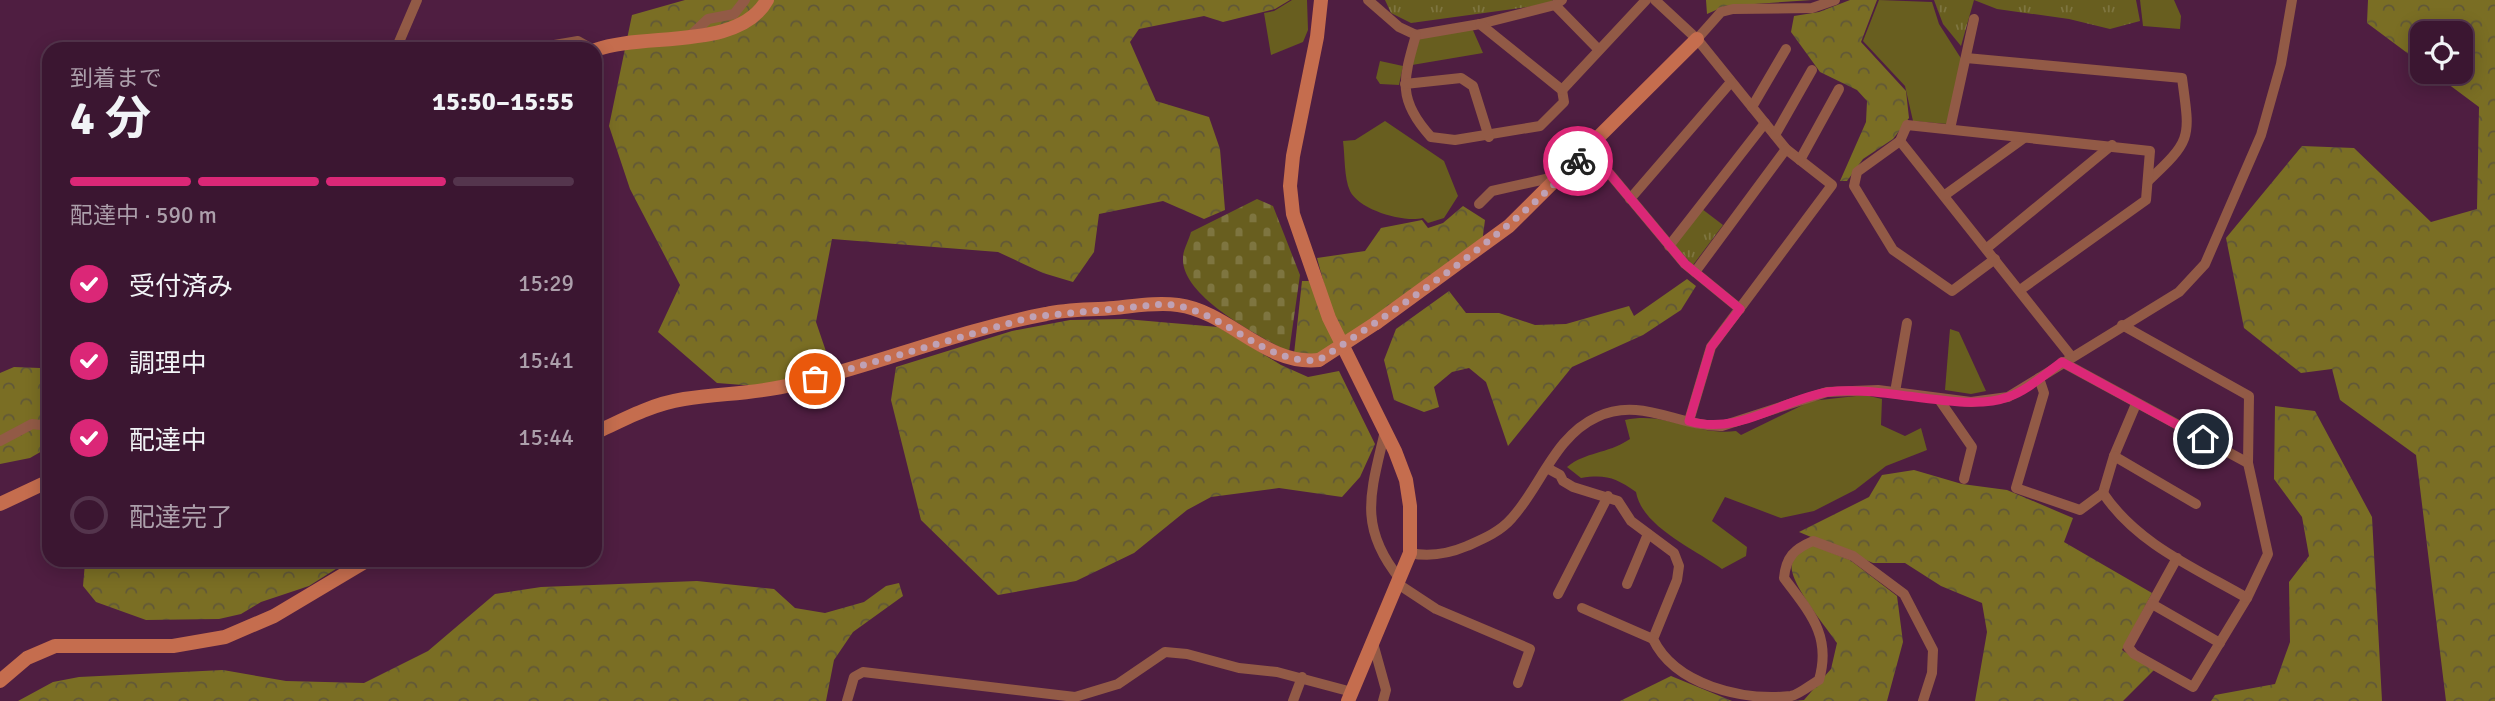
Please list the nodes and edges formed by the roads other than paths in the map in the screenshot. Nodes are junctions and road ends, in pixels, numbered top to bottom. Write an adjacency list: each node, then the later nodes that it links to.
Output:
1 (417, 0): 16 (street)
2 (745, 0): 13 (street)
3 (767, 0): 13 (street)
4 (1321, 0): 58 (street)
5 (1368, 0): 14 (street)
6 (1646, 0): 18 (street)
7 (1655, 0): 15 (street)
8 (1835, 0): 15 (street)
9 (2292, 0): 49 (street)
10 (1558, 2): 12 (street); 18 (street)
11 (1974, 19): 20 (street)
12 (1480, 24): 14 (street); 25 (street)
13 (691, 35): 17 (street)
14 (1416, 35): 23 (street)
15 (1697, 39): 22 (street); 34 (street)
16 (399, 42)
17 (602, 48)
18 (1598, 49): 25 (street)
19 (1786, 49): 26 (street)
20 (1966, 58): 28 (street); 38 (street)
21 (1812, 70): 29 (street)
22 (1731, 82): 26 (street); 40 (street)
23 (1405, 84): 30 (street); 30 (street)
24 (1839, 89): 36 (street)
25 (1562, 90): 30 (street)
26 (1752, 107): 27 (street)
27 (1765, 123): 29 (street); 42 (street)
28 (1950, 129): 31 (street); 32 (street)
29 (1775, 135): 35 (street)
30 (1489, 137)
31 (2024, 138): 33 (street); 39 (street)
32 (1900, 141): 39 (street); 44 (street)
33 (2112, 145): 38 (street); 43 (street)
34 (1589, 149): 37 (street); 40 (street)
35 (1786, 149): 36 (street); 45 (street)
36 (1800, 160): 47 (street)
37 (1563, 175): 41 (street); 57 (street, bridge)
38 (2148, 181): 46 (street)
39 (1945, 195): 43 (street)
40 (1630, 199): 42 (street)
41 (1479, 204)
42 (1669, 246): 45 (street)
43 (1987, 248): 44 (street)
44 (1995, 259): 46 (street)
45 (1695, 272): 47 (street)
46 (2020, 290): 50 (street)
47 (1740, 309): 55 (street)
48 (1907, 323): 52 (street)
49 (2122, 325): 50 (street); 61 (street)
50 (2066, 359): 51 (street); 54 (street)
51 (2039, 378): 53 (street); 65 (street)
52 (1895, 392): 53 (street); 55 (street)
53 (1938, 398): 63 (street)
54 (2136, 404): 60 (street); 61 (street)
55 (1689, 421): 62 (street)
56 (42, 425): 59 (street)
57 (602, 430)
58 (1385, 430): 70 (street); 73 (street)
59 (0, 442)
60 (2113, 456): 65 (street); 68 (street)
61 (2248, 463): 76 (street)
62 (1547, 468): 66 (street); 70 (street)
63 (1964, 479)
64 (42, 484): 67 (street)
65 (2103, 493): 71 (street)
66 (1608, 496): 69 (street); 75 (street)
67 (0, 504)
68 (2196, 504)
69 (1648, 534): 74 (street); 79 (street)
70 (1410, 553): 73 (street)
71 (2177, 558): 76 (street); 77 (street)
72 (356, 567): 83 (street)
73 (1399, 581): 80 (street); 84 (street)
74 (1627, 584)
75 (1558, 594)
76 (2247, 598): 81 (street)
77 (2152, 604): 81 (street); 81 (street)
78 (1582, 608): 79 (street)
79 (1653, 639): 90 (street)
80 (1373, 643): 85 (street); 89 (street)
81 (2220, 643)
82 (1302, 677): 85 (street); 86 (street); 88 (street)
83 (0, 681)
84 (1518, 683)
85 (1350, 697)
86 (1067, 699): 87 (street)
87 (848, 701)
88 (1293, 701)
89 (1383, 701)
90 (1923, 701)

